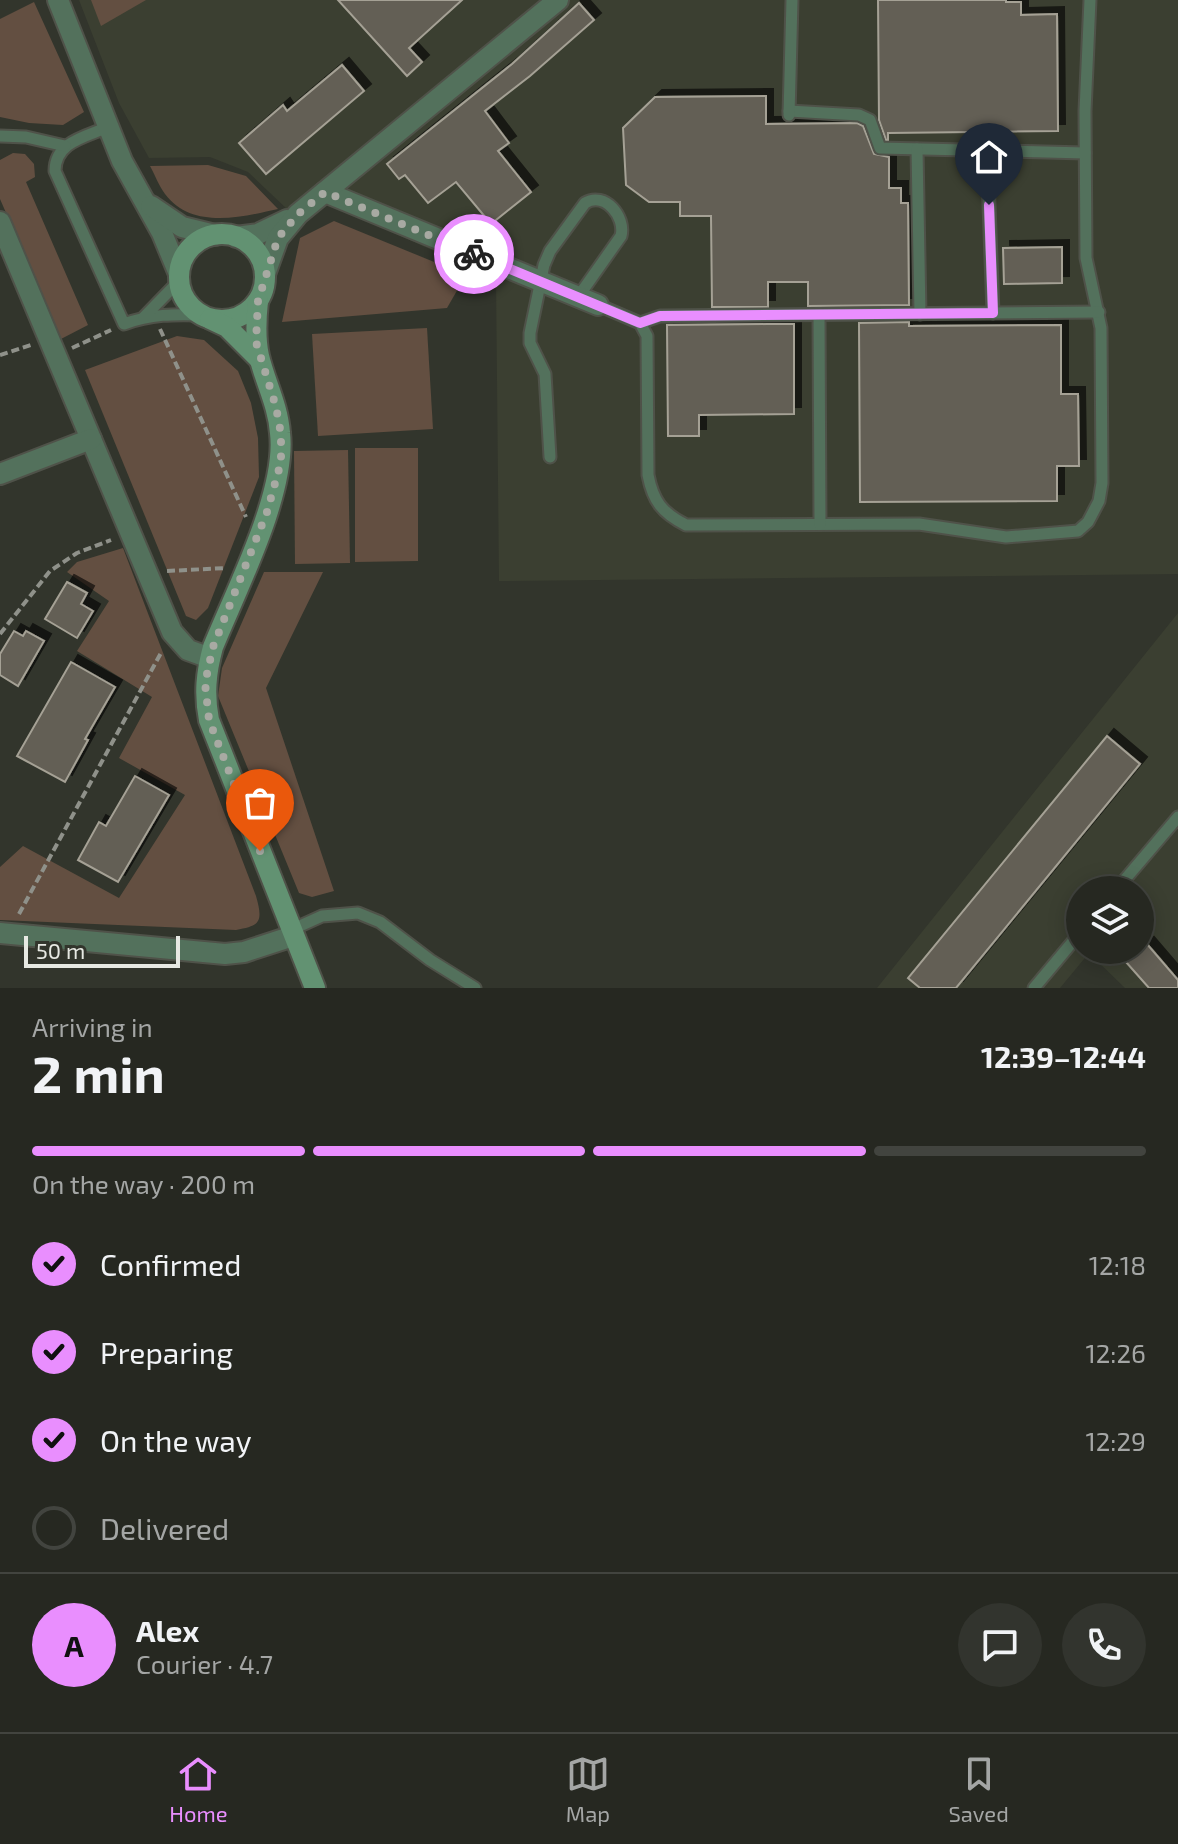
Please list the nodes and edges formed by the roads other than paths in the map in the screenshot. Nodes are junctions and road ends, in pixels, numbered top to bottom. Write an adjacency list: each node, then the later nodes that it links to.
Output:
1 (58, 0): 5 (street)
2 (558, 0): 11 (street)
3 (792, 0): 8 (lane)
4 (1090, 0): 10 (lane)
5 (108, 127): 7 (lane); 12 (street)
6 (0, 136): 7 (lane)
7 (65, 146): 27 (lane)
8 (917, 149): 9 (lane); 25 (lane)
9 (987, 151): 10 (lane); 24 (lane)
10 (1085, 153): 23 (lane)
11 (325, 192): 13 (street); 19 (street)
12 (139, 195): 15 (street); 18 (street)
13 (298, 214): 16 (street); 17 (street)
14 (0, 222): 31 (street)
15 (215, 235): 16 (street); 18 (street)
16 (236, 237): 17 (street)
17 (265, 274): 21 (street)
18 (179, 278): 27 (lane); 28 (street)
19 (539, 281): 20 (street); 20 (lane); 32 (lane)
20 (578, 297): 22 (street)
21 (258, 301): 28 (street); 30 (street)
22 (598, 305): 29 (lane)
23 (1099, 312): 24 (lane); 34 (lane)
24 (993, 313): 25 (lane)
25 (920, 314): 26 (lane)
26 (819, 315): 29 (lane); 34 (lane)
27 (149, 316): 28 (lane)
28 (205, 316): 30 (street)
29 (640, 323): 34 (lane)
30 (259, 359): 35 (street)
31 (91, 439): 33 (street); 35 (street)
32 (550, 457)
33 (0, 474)
34 (820, 524)
35 (210, 658): 39 (street)
36 (1178, 817): 37 (lane)
37 (1128, 876)
38 (4, 933): 39 (street)
39 (292, 933): 41 (street); 42 (lane)
40 (1066, 950): 43 (lane)
41 (315, 988)
42 (475, 988)
43 (1034, 988)

